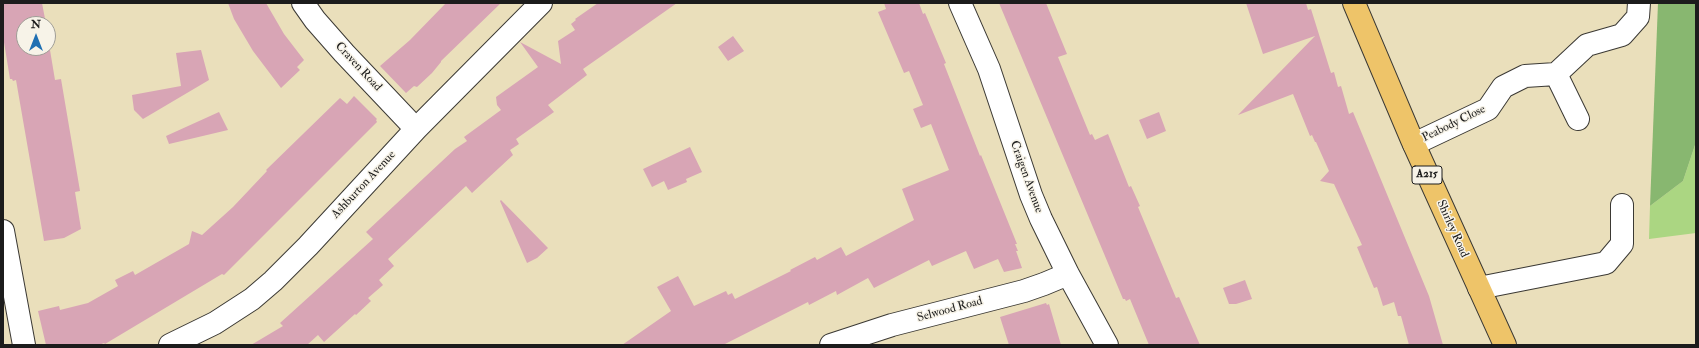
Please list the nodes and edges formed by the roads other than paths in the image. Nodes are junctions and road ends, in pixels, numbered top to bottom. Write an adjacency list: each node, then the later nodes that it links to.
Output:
1 (304, 3): 8 (street, Craven Road)
2 (541, 3): 8 (street, Ashburton Avenue)
3 (960, 3): 12 (street, Craigen Avenue)
4 (1354, 3): 9 (main road, Shirley Road / A215)
5 (1639, 3): 6 (street)
6 (1556, 74): 7 (street); 9 (street, Peabody Close)
7 (1578, 119)
8 (416, 128): 15 (street, Ashburton Avenue)
9 (1414, 144): 13 (main road, Shirley Road / A215)
10 (1622, 205): 13 (street)
11 (3, 231): 14 (street)
12 (1068, 274): 16 (street, Selwood Road); 17 (street, Craigen Avenue)
13 (1478, 288): 18 (main road, Shirley Road / A215)
14 (24, 345)
15 (170, 345)
16 (831, 345)
17 (1107, 345)
18 (1505, 345)

